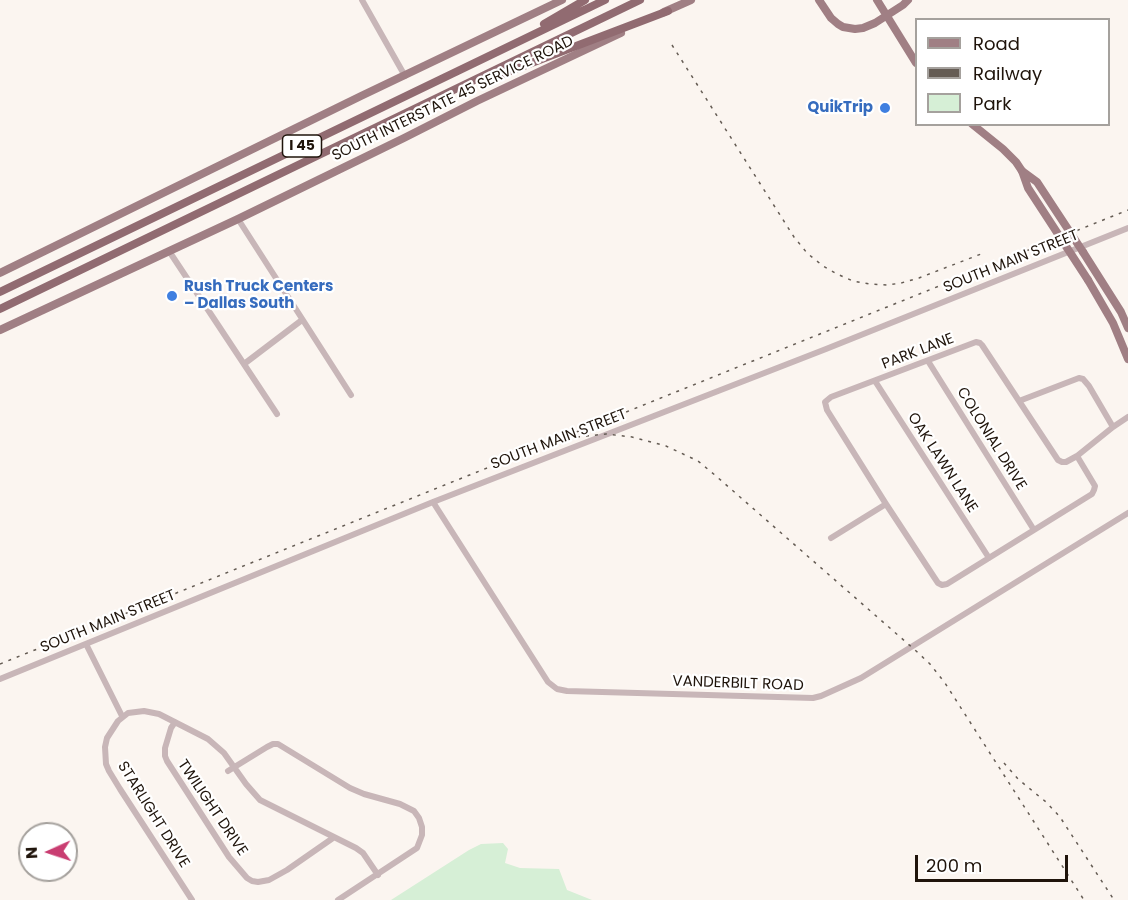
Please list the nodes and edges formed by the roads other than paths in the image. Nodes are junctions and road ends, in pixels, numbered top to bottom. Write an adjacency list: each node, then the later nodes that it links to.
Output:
1 (362, 0): 15 (street)
2 (562, 0): 15 (main road)
3 (585, 0): 12 (highway)
4 (605, 0): 12 (highway, I 45)
5 (640, 0): 14 (highway, I 45)
6 (691, 0): 10 (main road, SOUTH INTERSTATE 45 SERVICE ROAD)
7 (819, 0): 11 (main road)
8 (877, 0): 11 (main road)
9 (908, 0): 11 (main road)
10 (668, 11): 14 (highway); 18 (main road, SOUTH INTERSTATE 45 SERVICE ROAD)
11 (887, 16): 13 (main road)
12 (512, 45): 22 (highway, I 45)
13 (915, 61)
14 (487, 74): 23 (highway, I 45)
15 (405, 76): 21 (main road)
16 (974, 126): 17 (main road)
17 (1022, 171): 25 (main road, bridge); 27 (main road, bridge)
18 (238, 219): 20 (main road, SOUTH INTERSTATE 45 SERVICE ROAD); 24 (street)
19 (1128, 228): 37 (street, SOUTH MAIN STREET)
20 (169, 252): 26 (main road, SOUTH INTERSTATE 45 SERVICE ROAD); 29 (street)
21 (0, 273)
22 (0, 292)
23 (0, 309)
24 (302, 320): 29 (street); 31 (street)
25 (1128, 327)
26 (0, 330)
27 (1128, 359)
28 (928, 362): 30 (street, PARK LANE); 32 (street, PARK LANE); 40 (street, COLONIAL DRIVE)
29 (244, 364): 33 (street)
30 (875, 381): 38 (street, PARK LANE); 42 (street, OAK LAWN LANE)
31 (351, 395)
32 (1019, 401): 35 (street); 36 (street, PARK LANE)
33 (277, 414)
34 (1128, 417): 35 (street)
35 (1113, 427): 36 (street)
36 (1077, 456): 40 (street, PARK LANE)
37 (433, 502): 39 (street, VANDERBILT ROAD); 43 (street, SOUTH MAIN STREET)
38 (886, 504): 41 (street); 42 (street, PARK LANE)
39 (1128, 513)
40 (1034, 530): 42 (street, PARK LANE)
41 (831, 538)
42 (988, 558)
43 (86, 644): 44 (street, SOUTH MAIN STREET); 45 (street)
44 (0, 679)
45 (122, 716): 46 (street); 50 (street, STARLIGHT DRIVE)
46 (176, 722): 47 (street); 48 (street, TWILIGHT DRIVE)
47 (231, 769): 48 (street); 49 (street)
48 (333, 838): 49 (street)
49 (378, 874): 51 (street)
50 (192, 900)
51 (338, 900)

